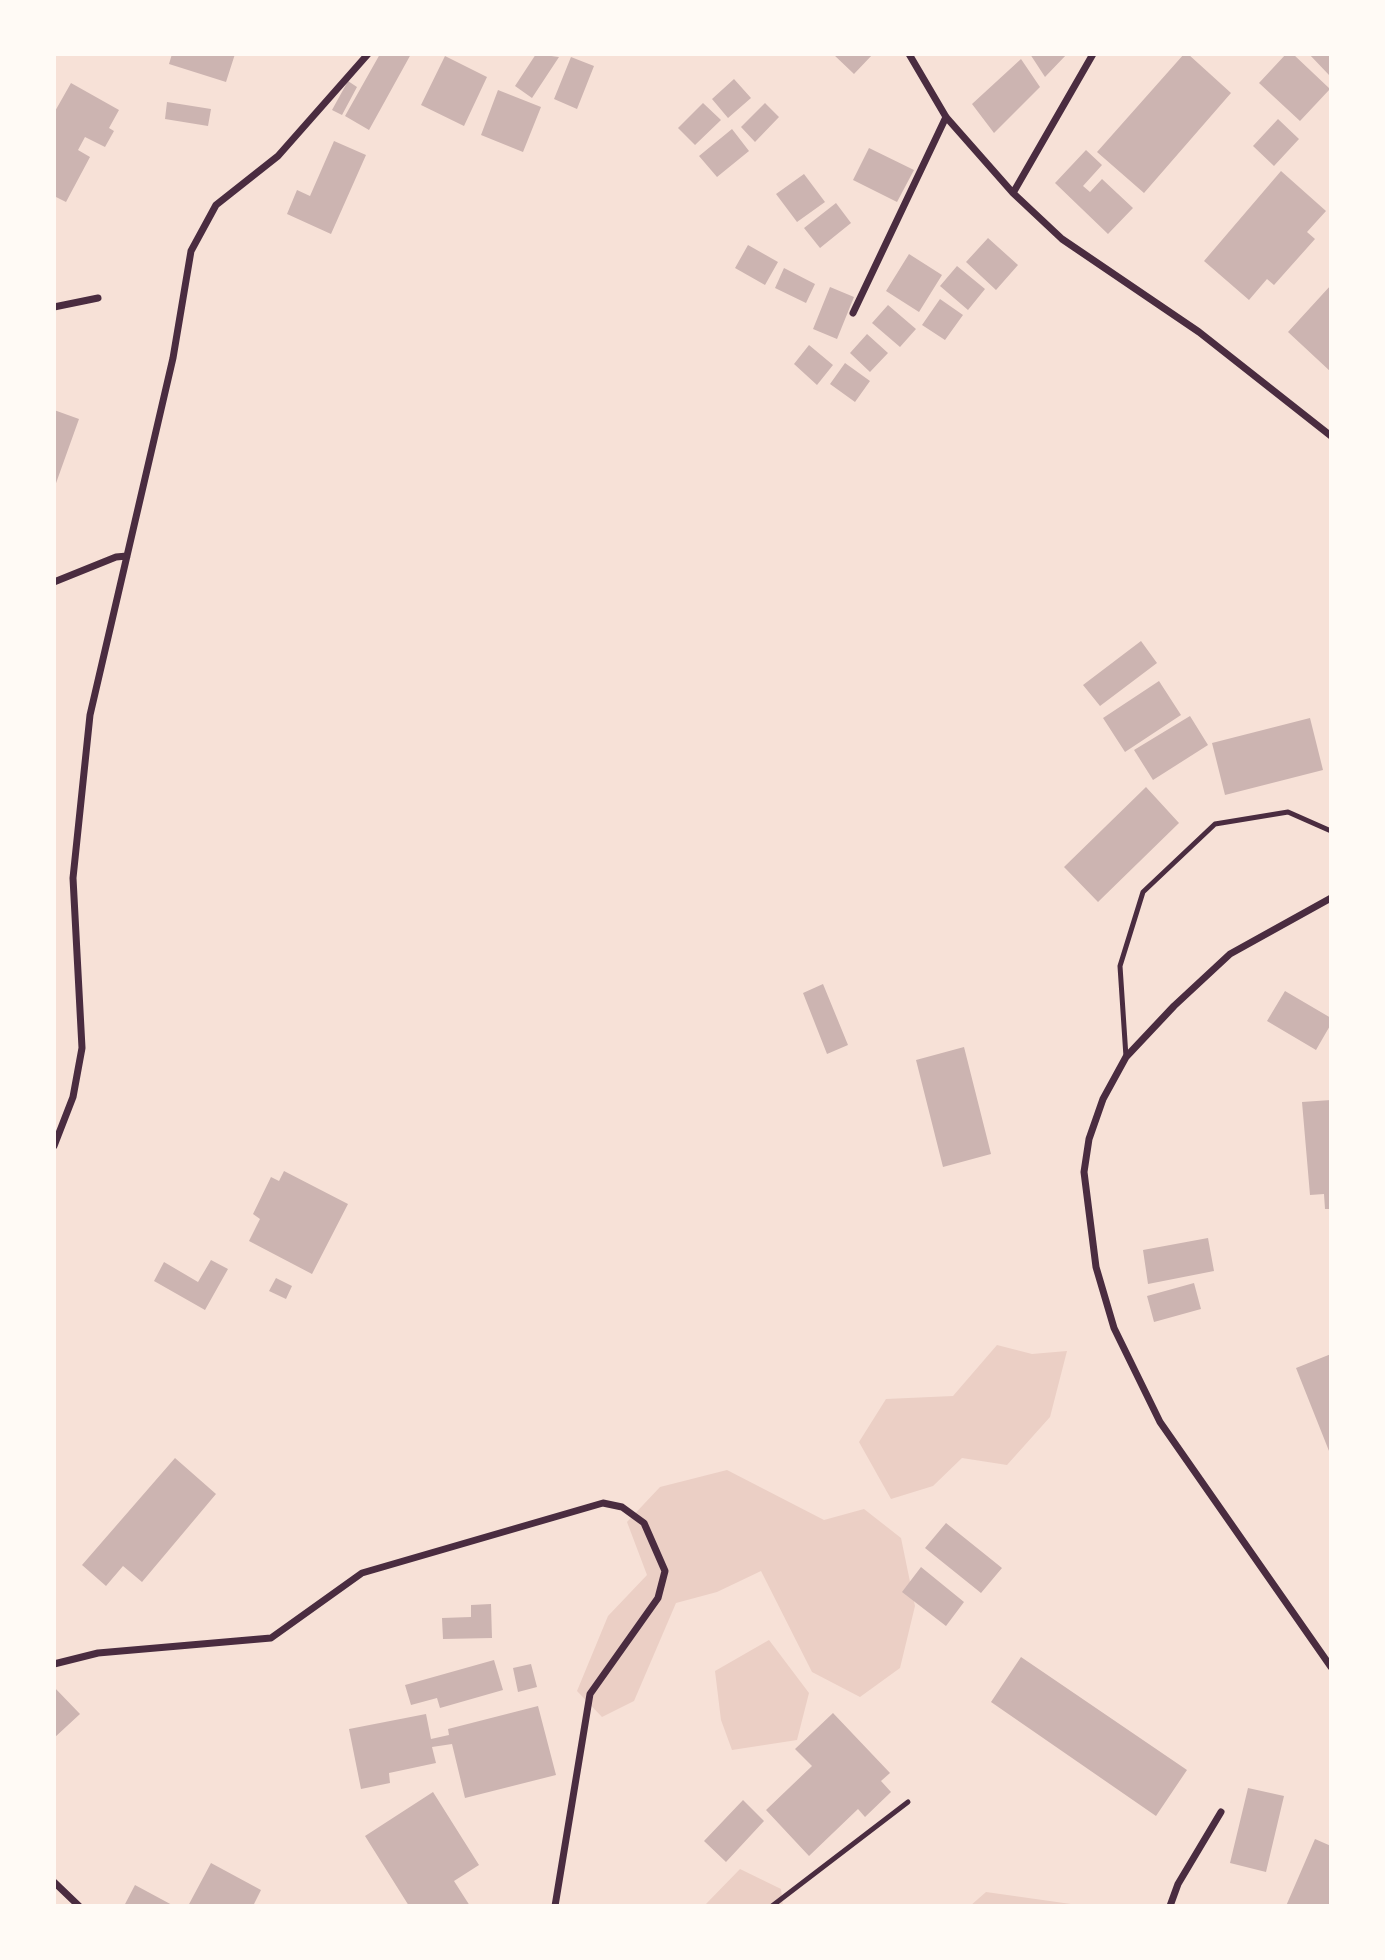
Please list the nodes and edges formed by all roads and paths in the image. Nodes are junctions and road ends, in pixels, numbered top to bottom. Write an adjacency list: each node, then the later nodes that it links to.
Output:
1 (368, 54): 10 (street)
2 (909, 54): 4 (street)
3 (1093, 54): 5 (street)
4 (946, 117): 5 (street); 8 (street)
5 (1013, 193): 9 (street)
6 (97, 298): 7 (street)
7 (54, 307)
8 (853, 313)
9 (1331, 436)
10 (127, 556): 11 (street); 15 (street)
11 (54, 582)
12 (1331, 831): 14 (lane)
13 (1331, 898): 14 (street)
14 (1126, 1057): 17 (street)
15 (54, 1146)
16 (54, 1664): 22 (street)
17 (1331, 1667)
18 (908, 1802): 23 (lane)
19 (1220, 1812): 24 (street)
20 (54, 1882): 21 (street)
21 (79, 1906)
22 (555, 1906)
23 (772, 1906)
24 (1170, 1906)

